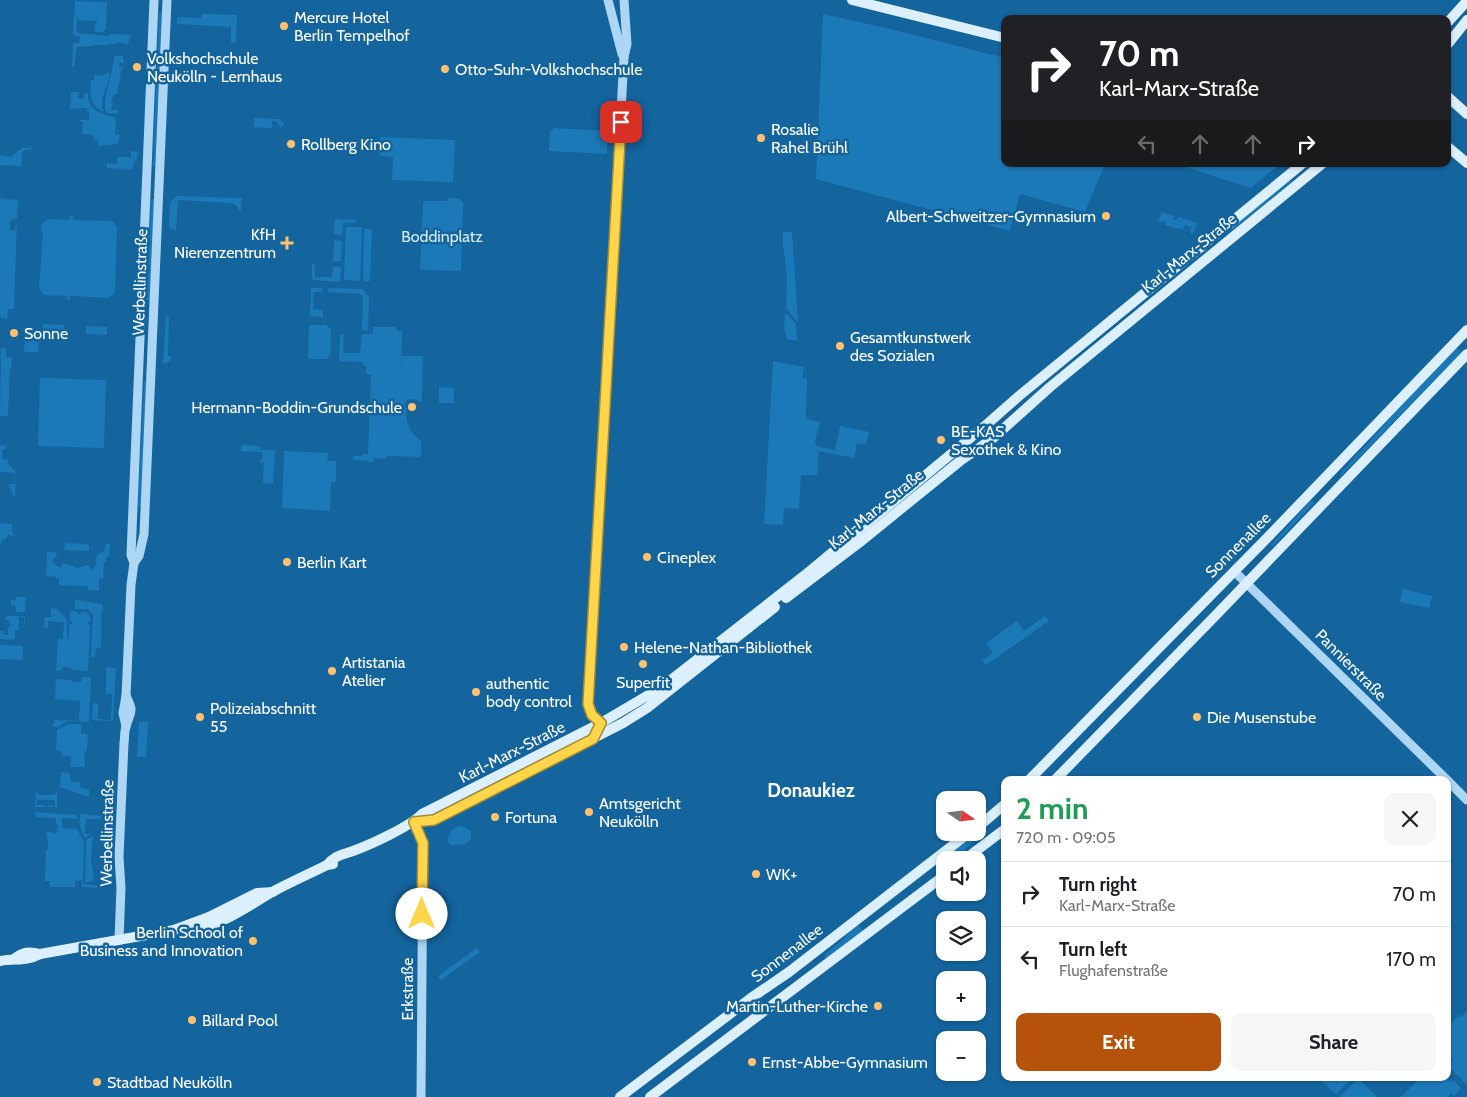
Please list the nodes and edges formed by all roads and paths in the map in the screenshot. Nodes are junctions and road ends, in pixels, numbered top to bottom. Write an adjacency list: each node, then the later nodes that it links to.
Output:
1 (608, 0): 11 (street)
2 (624, 0): 11 (street)
3 (852, 0): 9 (main road)
4 (1467, 1): 7 (main road)
5 (154, 4): 6 (street); 18 (street, Werbellinstraße)
6 (166, 4): 19 (street, Werbellinstraße)
7 (1451, 19)
8 (1467, 20): 10 (main road)
9 (1001, 37)
10 (1451, 40)
11 (624, 57): 34 (street)
12 (1451, 100): 13 (main road)
13 (1467, 114)
14 (1451, 150): 15 (main road)
15 (1467, 164)
16 (1298, 167): 30 (main road, Karl-Marx-Straße)
17 (1318, 167): 30 (main road, Karl-Marx-Straße)
18 (147, 181): 19 (street); 20 (street, Werbellinstraße)
19 (159, 183): 21 (street, Werbellinstraße)
20 (142, 309): 21 (street); 24 (street, Werbellinstraße)
21 (154, 309): 25 (street, Werbellinstraße)
22 (1467, 330): 29 (main road, Sonnenallee)
23 (1467, 354): 31 (main road, Sonnenallee)
24 (139, 372): 25 (street); 26 (street, Werbellinstraße)
25 (152, 373): 27 (street, Werbellinstraße)
26 (133, 521): 27 (street); 28 (street, Werbellinstraße)
27 (145, 521): 28 (street, Werbellinstraße)
28 (134, 563): 49 (street, Werbellinstraße)
29 (1234, 571): 31 (street, Pannierstraße); 32 (main road, Sonnenallee)
30 (809, 576): 34 (main road, Karl-Marx-Straße); 35 (main road, Karl-Marx-Straße)
31 (1246, 583): 33 (main road, Sonnenallee); 39 (street, Pannierstraße)
32 (1210, 595): 33 (main road); 37 (main road, Sonnenallee)
33 (1223, 608): 38 (main road, Sonnenallee)
34 (601, 723): 35 (main road); 36 (main road); 44 (main road, Karl-Marx-Straße)
35 (624, 723): 36 (main road, Karl-Marx-Straße)
36 (593, 739): 44 (main road, Karl-Marx-Straße)
37 (1033, 776)
38 (1059, 776)
39 (1443, 776)
40 (1451, 784): 41 (street, Pannierstraße)
41 (1467, 800)
42 (1001, 807): 43 (main road)
43 (986, 820)
44 (414, 822): 49 (main road, Karl-Marx-Straße); 51 (street, Erkstraße)
45 (1001, 832): 47 (main road)
46 (958, 841): 52 (main road, Sonnenallee)
47 (976, 851)
48 (936, 882): 53 (main road, Sonnenallee)
49 (119, 940): 50 (main road, Karl-Marx-Straße)
50 (0, 961)
51 (421, 1097)
52 (620, 1097)
53 (650, 1097)

